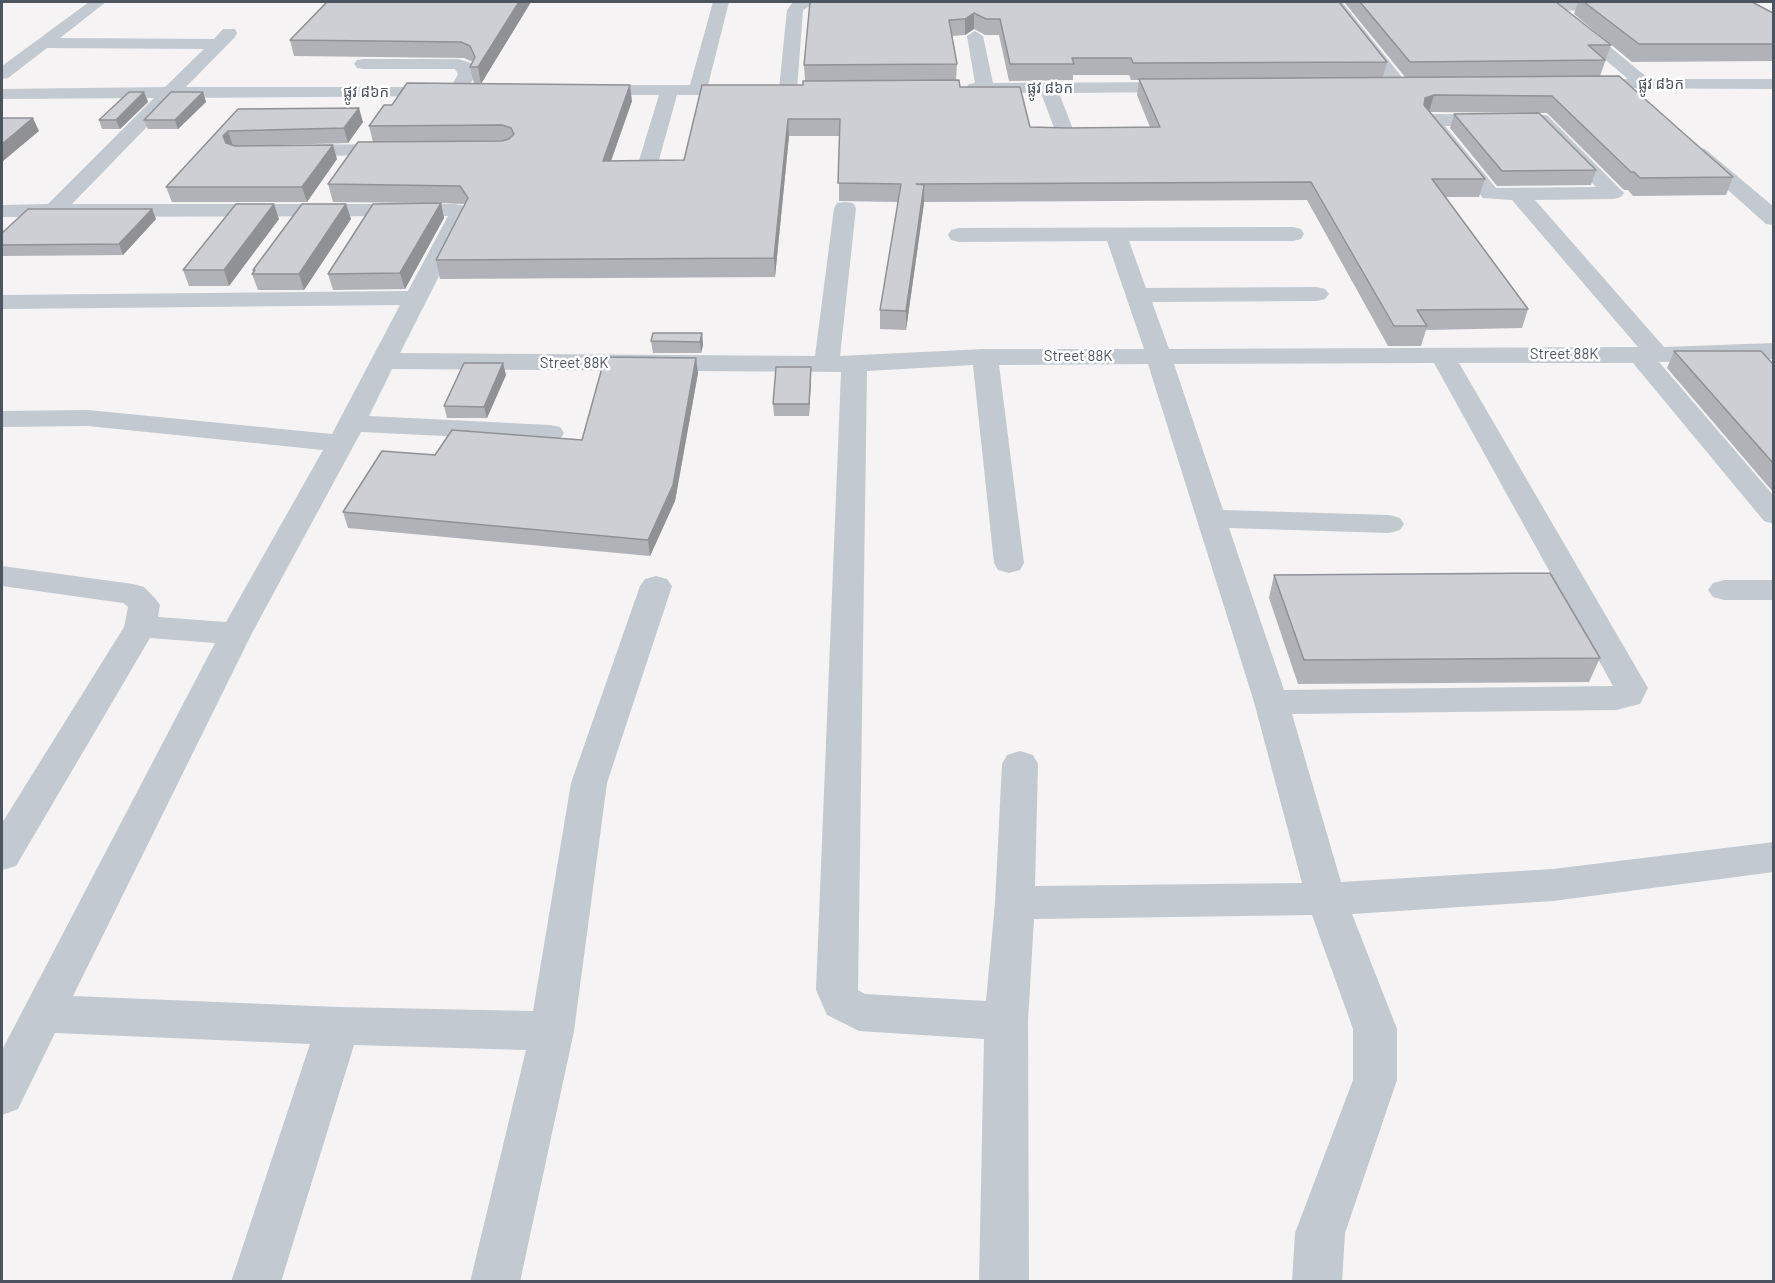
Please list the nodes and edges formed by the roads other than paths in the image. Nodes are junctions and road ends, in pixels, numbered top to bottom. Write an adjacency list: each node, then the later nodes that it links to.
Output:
1 (99, 2): 7 (street)
2 (721, 2): 25 (street)
3 (809, 2): 21 (street)
4 (1333, 2): 14 (street)
5 (1636, 7): 11 (street)
6 (975, 36): 19 (street)
7 (42, 43): 10 (street); 29 (street)
8 (363, 64): 27 (street)
9 (1773, 68): 11 (street)
10 (2, 74)
11 (1623, 76): 12 (street, ផ្លូវ ៨៦ក); 13 (street, ផ្លូវ ៨៦ក); 32 (street)
12 (1571, 84)
13 (1773, 84)
14 (1399, 85): 15 (street); 16 (street)
15 (1421, 85)
16 (1375, 86)
17 (1200, 87): 20 (street, ផ្លូវ ៨៦ក)
18 (962, 88): 19 (street, ផ្លូវ ៨៦ក)
19 (986, 88): 20 (street, ផ្លូវ ៨៦ក)
20 (1048, 88): 36 (street)
21 (788, 89): 22 (street); 25 (street)
22 (811, 89)
23 (564, 90): 24 (street)
24 (670, 90): 25 (street); 41 (street)
25 (698, 90)
26 (397, 91): 27 (street, ផ្លូវ ៨៦ក); 29 (street, ផ្លូវ ៨៦ក); 33 (street)
27 (458, 91): 28 (street, ផ្លូវ ៨៦ក)
28 (482, 91)
29 (170, 93): 30 (street, ផ្លូវ ៨៦ក); 46 (street)
30 (6, 97)
31 (1479, 102): 34 (street)
32 (1642, 105)
33 (385, 108)
34 (1493, 119): 43 (street); 43 (street)
35 (367, 134): 39 (street)
36 (1066, 138)
37 (1684, 141): 47 (street)
38 (413, 150): 39 (street)
39 (355, 151): 40 (street); 42 (street)
40 (275, 152)
41 (646, 167)
42 (343, 168)
43 (1519, 195): 57 (street)
44 (845, 208): 61 (street)
45 (2, 211): 46 (street)
46 (54, 211): 53 (street)
47 (1773, 219)
48 (1115, 234): 49 (street); 50 (street); 52 (street)
49 (1293, 234)
50 (959, 235)
51 (1317, 294): 52 (street)
52 (1137, 295): 58 (street)
53 (414, 298): 54 (street); 60 (street)
54 (2, 302)
55 (1773, 351): 57 (street, Street 88K)
56 (1441, 354): 57 (street, Street 88K); 58 (street, Street 88K); 75 (street)
57 (1648, 355): 65 (street)
58 (1158, 356): 59 (street, Street 88K); 66 (street)
59 (985, 357): 61 (street, Street 88K); 68 (street)
60 (383, 362): 61 (street, Street 88K); 63 (street)
61 (840, 364): 82 (street)
62 (2, 419): 63 (street)
63 (346, 433): 64 (street); 74 (street)
64 (550, 433)
65 (1773, 515)
66 (1210, 518): 67 (street); 75 (street)
67 (1389, 524)
68 (1009, 563)
69 (2, 576): 73 (street)
70 (656, 586): 84 (street)
71 (1773, 590): 72 (street)
72 (1724, 591)
73 (141, 627): 74 (street); 77 (street)
74 (236, 633): 81 (street)
75 (1271, 702): 79 (street)
76 (1020, 764): 80 (street)
77 (2, 855)
78 (1773, 857): 79 (street)
79 (1326, 899): 80 (street); 89 (street)
80 (1015, 903): 82 (street)
81 (43, 1014): 83 (street); 85 (street)
82 (1006, 1021): 88 (street)
83 (338, 1026): 84 (street); 86 (street)
84 (552, 1031): 87 (street)
85 (2, 1094)
86 (256, 1281)
87 (495, 1281)
88 (1004, 1281)
89 (1317, 1281)

